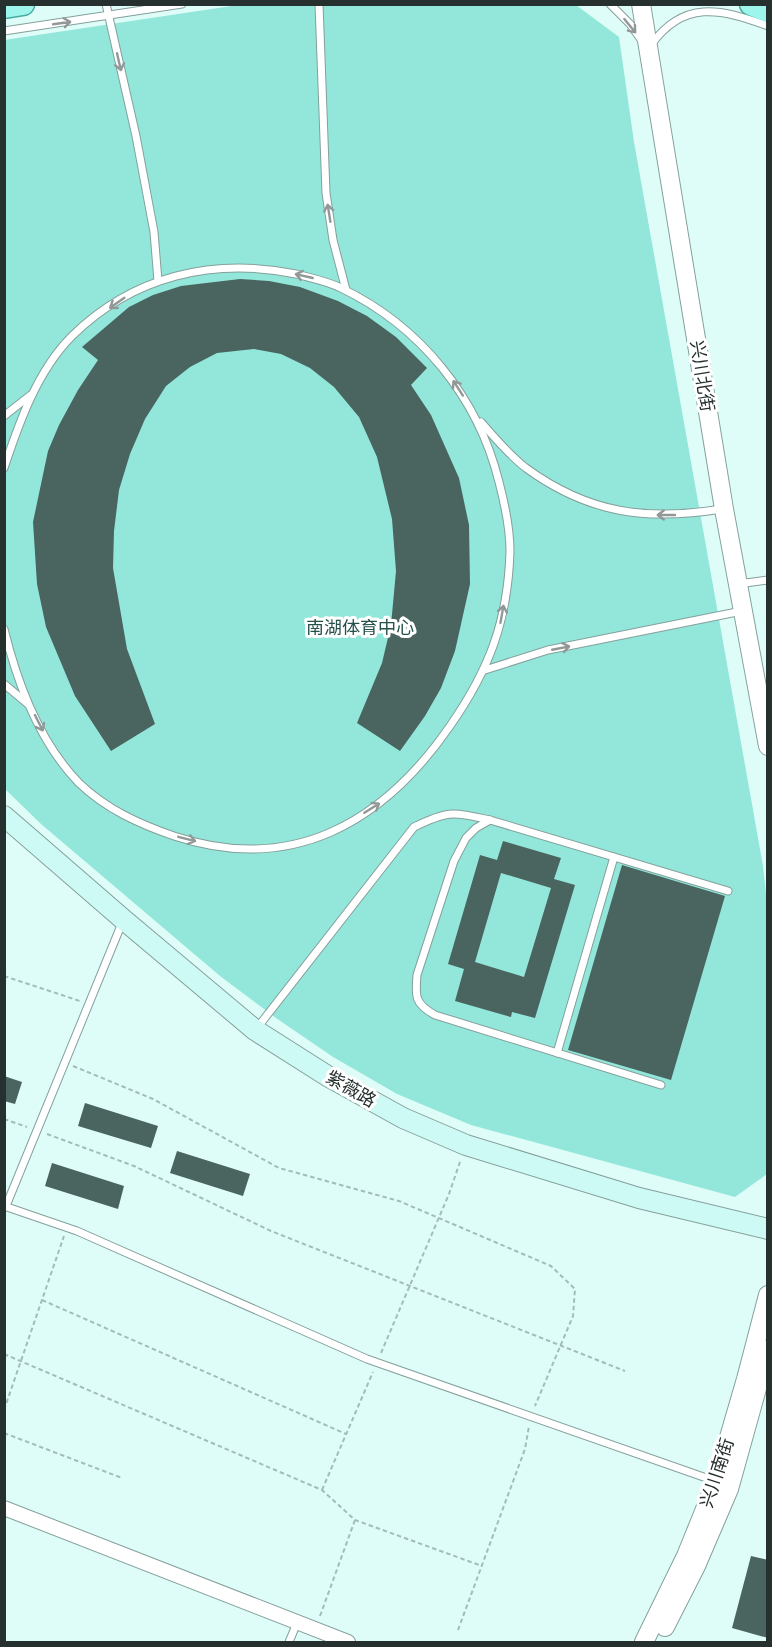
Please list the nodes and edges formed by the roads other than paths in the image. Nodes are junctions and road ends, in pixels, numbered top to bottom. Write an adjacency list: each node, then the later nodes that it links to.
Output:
1 (23, 4): 7 (main road)
2 (106, 4): 10 (lane)
3 (182, 4): 10 (lane)
4 (319, 4): 14 (lane, one-way to 4)
5 (610, 4): 12 (lane, one-way to 12)
6 (641, 4): 12 (street, 兴川北街)
7 (4, 8)
8 (728, 11): 9 (lane); 9 (lane); 12 (lane)
9 (763, 13)
10 (108, 16): 11 (lane, one-way to 10); 13 (lane, one-way to 13)
11 (4, 31)
12 (648, 50): 19 (street, 兴川北街)
13 (158, 281): 14 (lane, one-way to 13); 15 (lane, one-way to 15)
14 (346, 290): 17 (lane, one-way to 14)
15 (34, 393): 16 (lane); 18 (lane)
16 (4, 416)
17 (477, 419): 19 (lane, one-way to 17); 24 (lane, one-way to 17)
18 (4, 468)
19 (724, 509): 21 (street, 兴川北街)
20 (768, 580): 21 (lane)
21 (738, 584): 22 (street, 兴川北街)
22 (743, 611): 24 (lane, one-way to 22); 27 (street, 兴川北街)
23 (4, 629): 26 (lane)
24 (485, 670): 26 (lane, one-way to 24)
25 (4, 684): 26 (lane)
26 (29, 705)
27 (768, 746)
28 (4, 816): 32 (main road, 紫薇路)
29 (490, 820): 30 (lane); 33 (lane); 34 (lane)
30 (614, 857): 31 (lane); 34 (lane)
31 (728, 891)
32 (124, 920): 33 (main road, 紫薇路); 36 (lane)
33 (255, 1030): 37 (main road, 紫薇路)
34 (557, 1053): 35 (lane)
35 (661, 1085)
36 (5, 1206): 40 (lane)
37 (768, 1229)
38 (768, 1295): 40 (street, 兴川南街)
39 (768, 1349): 46 (street, 兴川南街)
40 (716, 1482): 45 (street, 兴川南街)
41 (4, 1508): 42 (street)
42 (297, 1623): 43 (lane); 44 (street)
43 (289, 1642)
44 (348, 1642)
45 (644, 1642)
46 (658, 1642)

